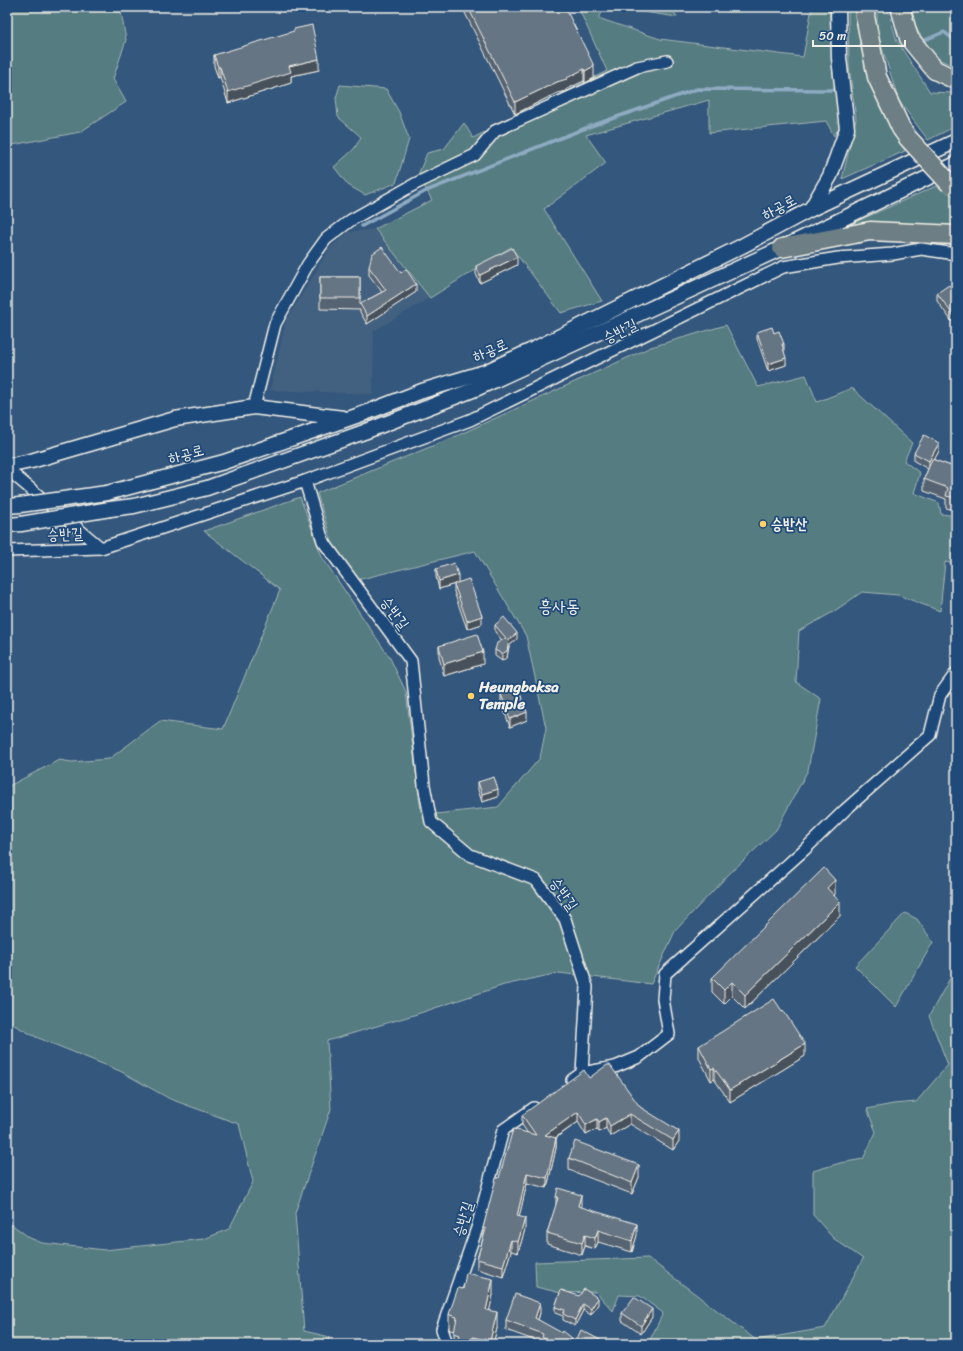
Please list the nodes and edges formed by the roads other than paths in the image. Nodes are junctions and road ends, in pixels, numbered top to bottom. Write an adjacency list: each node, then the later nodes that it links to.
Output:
1 (838, 7): 9 (street)
2 (866, 7): 8 (highway, bridge)
3 (900, 7): 5 (highway)
4 (667, 61): 13 (street)
5 (956, 80)
6 (956, 141): 9 (street, 하공로)
7 (956, 164): 11 (street, 하공로)
8 (953, 185)
9 (811, 208): 14 (street, 하공로)
10 (956, 235): 11 (highway)
11 (782, 248): 18 (street, 하공로, bridge)
12 (956, 254): 16 (street, 승반길)
13 (254, 407): 14 (street); 15 (street)
14 (347, 418): 17 (street, 하공로, bridge)
15 (7, 467): 19 (street)
16 (305, 481): 19 (street, 승반길); 22 (street, 승반길)
17 (13, 505)
18 (14, 524)
19 (101, 548): 20 (street, 승반길)
20 (7, 551)
21 (956, 673): 22 (street)
22 (582, 1073): 23 (street)
23 (564, 1086)
24 (540, 1104): 25 (street, 승반길)
25 (447, 1344)

